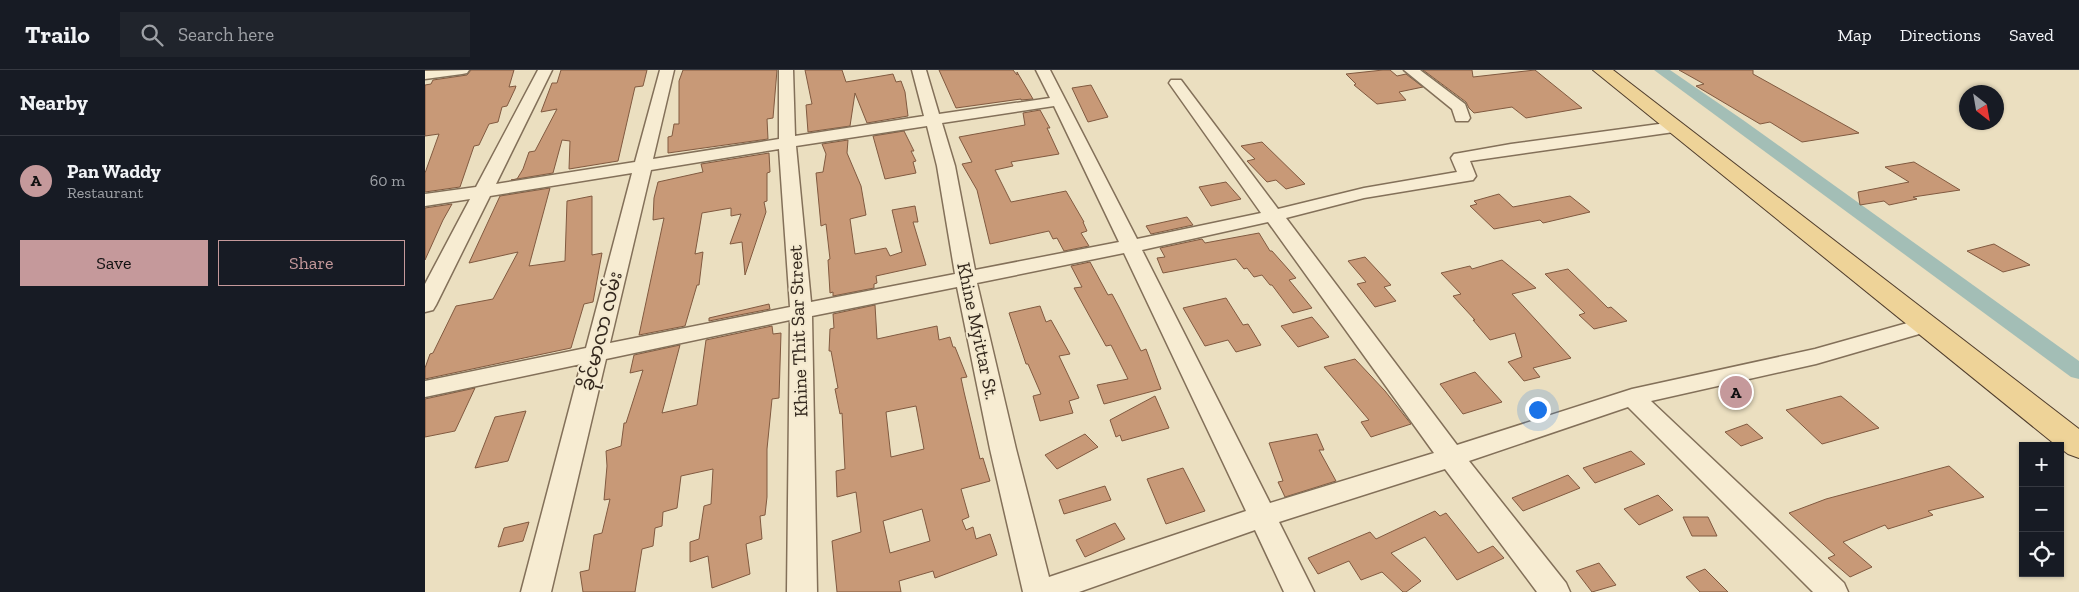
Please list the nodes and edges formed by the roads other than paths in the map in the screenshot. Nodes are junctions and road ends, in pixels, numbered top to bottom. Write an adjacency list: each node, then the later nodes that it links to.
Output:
1 (462, 70): 9 (street)
2 (545, 70): 17 (street)
3 (667, 70): 16 (street, ခိုင်မာလာ လမ်း)
4 (786, 70): 15 (street, Khine Thit Sar Street)
5 (919, 70): 13 (street, Khine Myittar St.)
6 (1043, 70): 11 (street)
7 (1411, 70): 12 (street)
8 (1602, 70): 14 (main road)
9 (425, 74)
10 (1176, 83): 19 (street)
11 (1059, 101): 13 (street); 20 (street)
12 (1463, 118)
13 (933, 119): 15 (street); 21 (street, Khine Myittar St.)
14 (1674, 127): 19 (street); 24 (main road)
15 (787, 142): 16 (street); 23 (street, Khine Thit Sar Street)
16 (643, 167): 17 (street); 25 (street, ခိုင်မာလာ လမ်း)
17 (483, 191): 18 (street); 22 (street)
18 (425, 200)
19 (1272, 216): 20 (street); 29 (street)
20 (1131, 246): 21 (street); 30 (street)
21 (966, 279): 23 (street); 33 (street, Khine Myittar St.)
22 (425, 305)
23 (801, 311): 25 (street); 32 (street, Khine Thit Sar Street)
24 (1925, 324): 27 (street); 28 (main road)
25 (595, 355): 26 (street); 31 (street, ခိုင်မာလာ လမ်း)
26 (425, 389)
27 (1632, 397): 29 (street); 36 (street)
28 (2079, 446)
29 (1451, 457): 30 (street); 35 (street)
30 (1261, 517): 33 (street); 34 (street)
31 (536, 592)
32 (802, 592)
33 (1040, 592)
34 (1299, 592)
35 (1555, 592)
36 (1833, 592)

